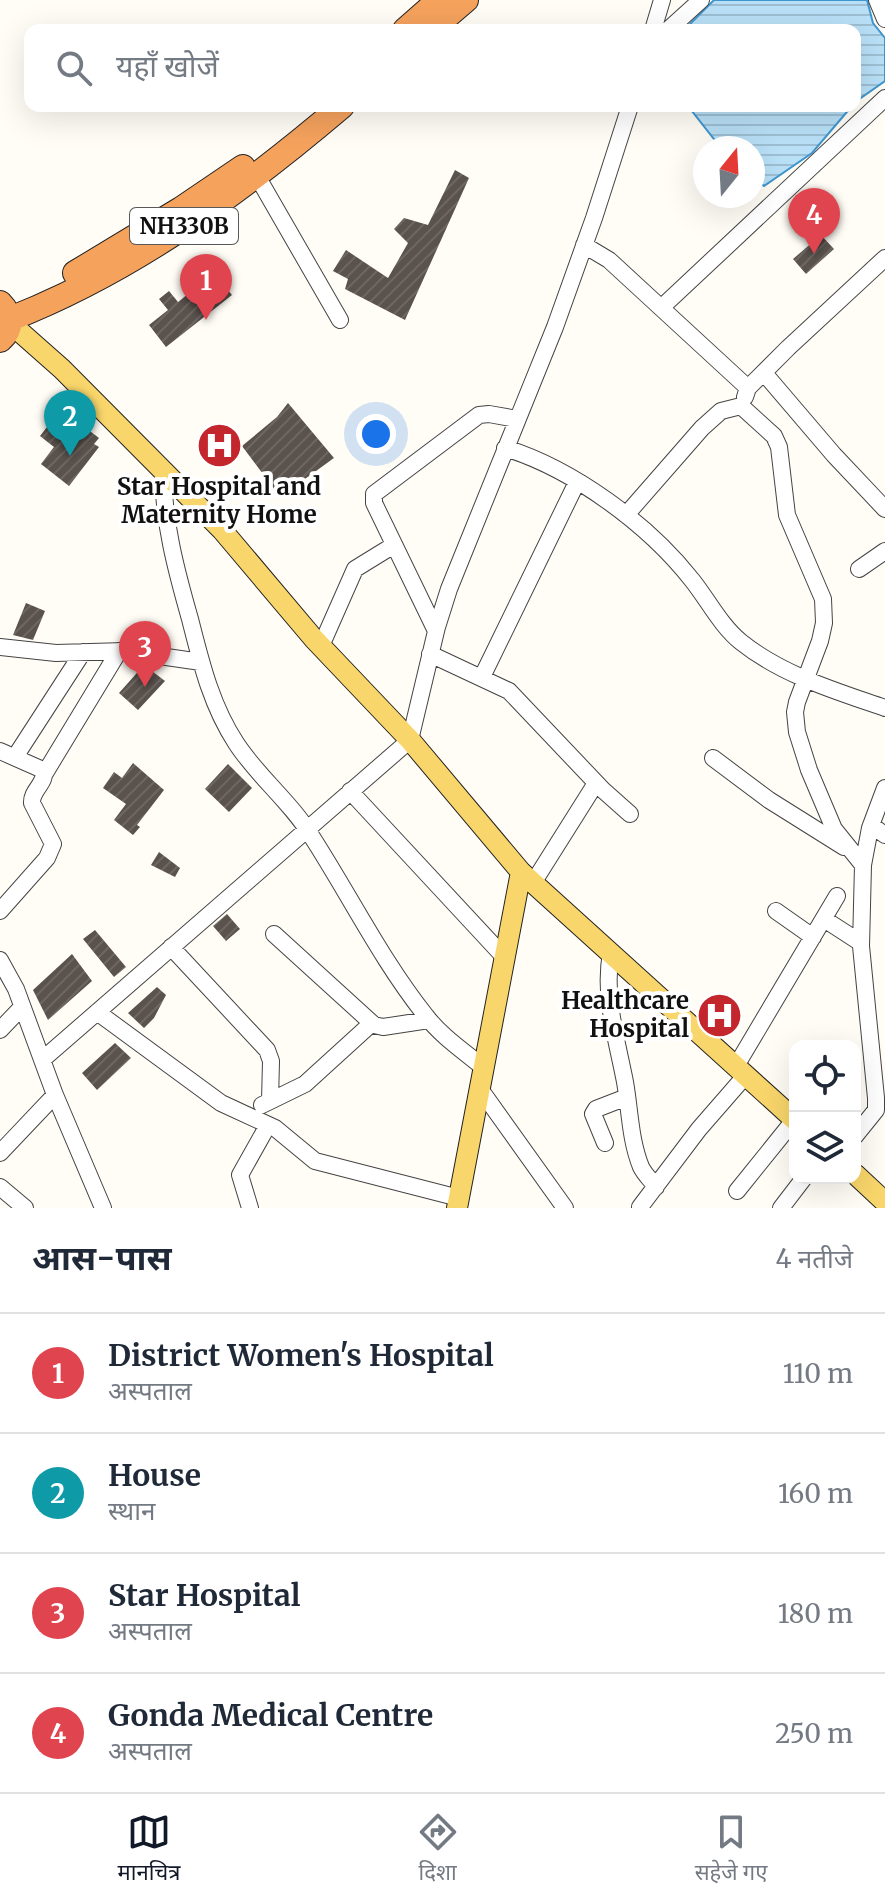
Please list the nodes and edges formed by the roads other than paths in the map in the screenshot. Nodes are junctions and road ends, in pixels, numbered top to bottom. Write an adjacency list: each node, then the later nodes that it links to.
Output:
1 (439, 0): 7 (highway)
2 (466, 0): 8 (highway)
3 (662, 0): 9 (street)
4 (701, 0): 10 (street)
5 (877, 0): 6 (street)
6 (885, 19)
7 (412, 24)
8 (438, 24)
9 (655, 24)
10 (675, 24)
11 (885, 98): 18 (street)
12 (313, 112): 19 (highway, NH330B)
13 (335, 112): 15 (highway, NH330B)
14 (628, 112): 16 (street)
15 (257, 176): 19 (highway, NH330B); 20 (street)
16 (584, 245): 18 (street); 24 (street)
17 (882, 268): 21 (street)
18 (662, 307): 22 (street)
19 (3, 317): 26 (main road)
20 (340, 320)
21 (764, 373): 22 (street); 28 (street)
22 (748, 388): 23 (street)
23 (741, 406): 29 (street); 41 (street)
24 (517, 419): 25 (street); 30 (street)
25 (505, 448): 27 (street); 33 (street)
26 (163, 470): 34 (main road); 39 (street)
27 (577, 482): 29 (street); 40 (street)
28 (885, 509)
29 (626, 515): 41 (street)
30 (394, 545): 33 (street); 34 (street)
31 (885, 551): 32 (street)
32 (859, 569)
33 (436, 631): 38 (street)
34 (321, 646): 43 (main road)
35 (0, 647): 37 (street)
36 (119, 651): 37 (street); 39 (street); 46 (street)
37 (83, 652): 44 (street)
38 (430, 654): 40 (street); 43 (street)
39 (201, 662): 51 (street)
40 (482, 677): 47 (street)
41 (806, 679): 42 (street); 53 (street)
42 (885, 708)
43 (410, 740): 49 (street); 54 (main road)
44 (7, 754): 46 (street)
45 (713, 758): 53 (street)
46 (45, 773): 56 (street)
47 (596, 783): 50 (street); 54 (street)
48 (885, 788): 52 (street)
49 (350, 791): 51 (street); 64 (street)
50 (630, 814)
51 (307, 828): 62 (street); 68 (street)
52 (878, 830): 53 (street)
53 (860, 865): 61 (street)
54 (527, 877): 63 (main road); 64 (main road)
55 (837, 896): 58 (street)
56 (0, 911)
57 (776, 911): 60 (street)
58 (824, 919): 60 (street); 61 (street)
59 (274, 934): 69 (street)
60 (813, 937): 72 (street)
61 (861, 943): 73 (street)
62 (171, 947): 67 (street); 77 (street)
63 (611, 953): 72 (main road); 76 (street)
64 (506, 959): 74 (main road)
65 (0, 960): 66 (street)
66 (22, 1007): 70 (street); 71 (street)
67 (97, 1012): 71 (street); 78 (street)
68 (429, 1020): 69 (street); 74 (street)
69 (372, 1023): 77 (street)
70 (0, 1030)
71 (42, 1060): 75 (street)
72 (741, 1071): 79 (main road); 88 (street)
73 (879, 1073): 82 (street)
74 (482, 1079): 91 (main road); 96 (street)
75 (55, 1095): 84 (street); 94 (street)
76 (627, 1097): 83 (street); 88 (street)
77 (270, 1101): 78 (street)
78 (243, 1114): 80 (street)
79 (789, 1115)
80 (268, 1125): 91 (street); 95 (street)
81 (789, 1127): 89 (street)
82 (861, 1129)
83 (605, 1143)
84 (0, 1153)
85 (861, 1180): 90 (main road)
86 (799, 1184): 97 (street)
87 (0, 1187): 93 (street)
88 (656, 1187): 92 (street)
89 (737, 1191)
90 (885, 1202)
91 (460, 1204)
92 (640, 1207)
93 (25, 1208)
94 (103, 1208)
95 (250, 1208)
96 (565, 1208)
97 (781, 1208)

